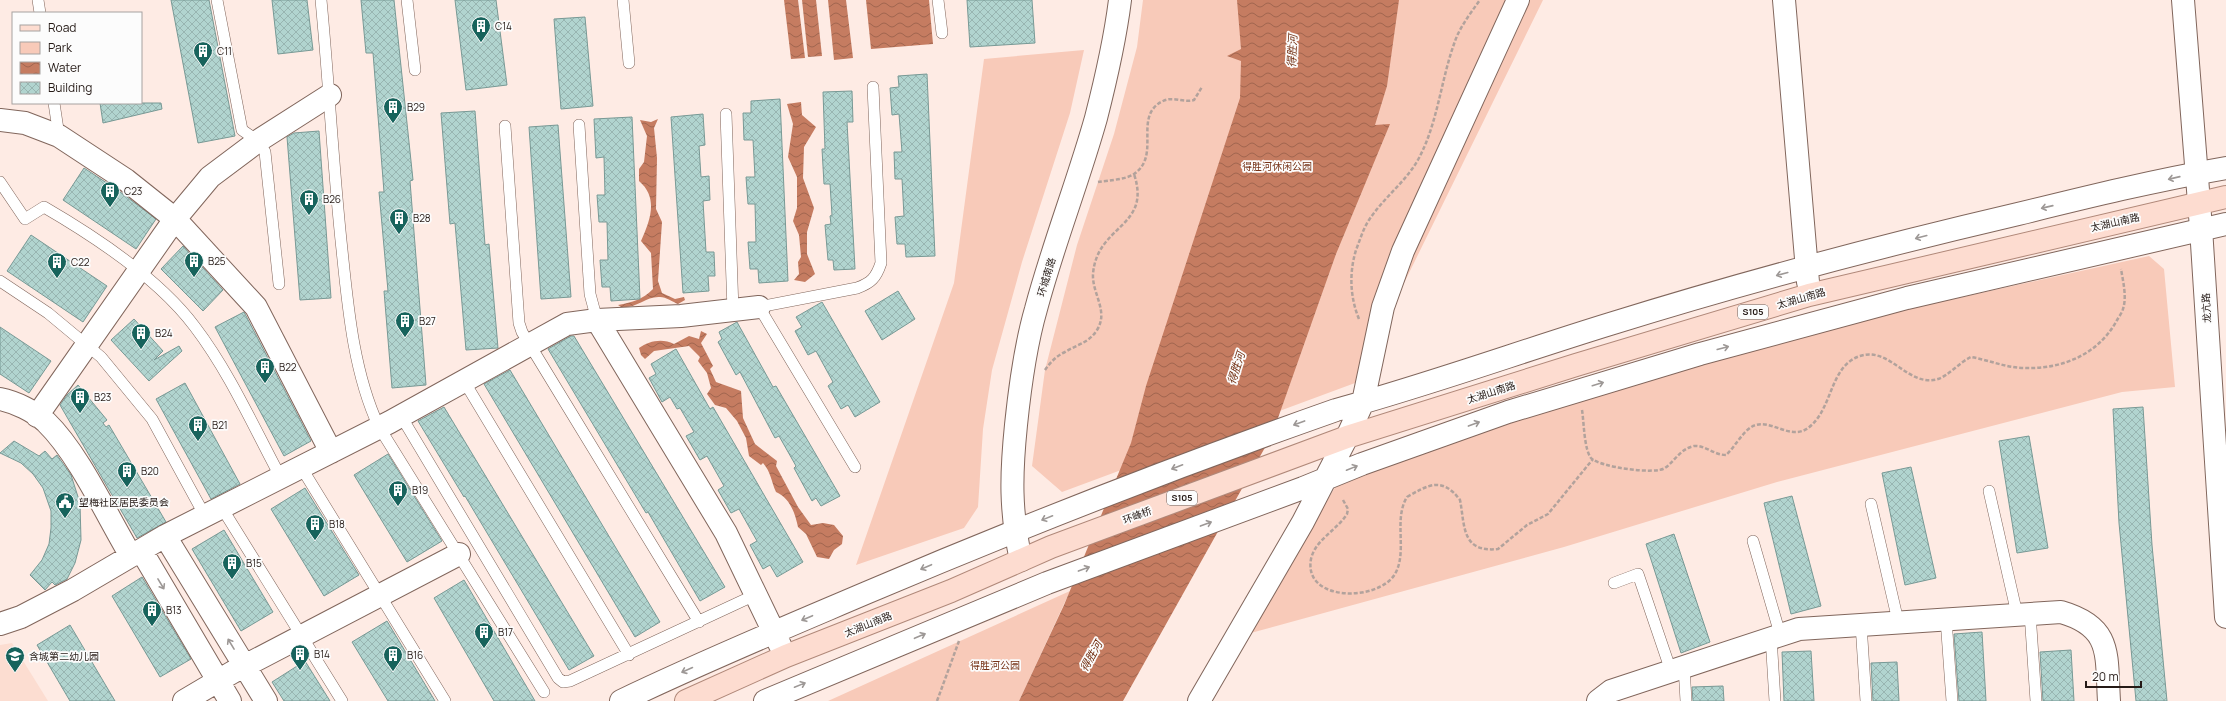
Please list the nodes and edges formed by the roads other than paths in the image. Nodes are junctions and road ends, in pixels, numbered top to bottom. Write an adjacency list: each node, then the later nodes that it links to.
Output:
1 (38, 0): 11 (lane)
2 (218, 0): 23 (lane)
3 (321, 0): 16 (lane)
4 (407, 0): 14 (lane)
5 (623, 0): 13 (lane)
6 (938, 0): 12 (lane)
7 (1120, 0): 57 (street, 环城南路)
8 (1518, 0): 43 (street)
9 (1784, 0): 35 (street)
10 (2183, 0): 25 (street, 龙亢路)
11 (40, 12)
12 (942, 33)
13 (629, 63)
14 (415, 70)
15 (873, 87): 36 (lane)
16 (330, 95): 23 (street); 46 (lane)
17 (54, 104): 22 (lane)
18 (726, 114): 37 (lane)
19 (0, 120): 22 (street)
20 (579, 125): 38 (lane)
21 (505, 126): 40 (lane)
22 (59, 136): 29 (street)
23 (258, 141): 29 (street); 34 (lane)
24 (2226, 168): 25 (street)
25 (2197, 172): 28 (street, 龙亢路); 43 (street, one-way to 43)
26 (0, 182): 32 (lane)
27 (2226, 197): 28 (main road, 太湖山南路 / S105)
28 (2199, 202): 31 (street, 龙亢路); 35 (main road, 太湖山南路 / S105)
29 (175, 219): 32 (street); 49 (street)
30 (2226, 224): 31 (street)
31 (2201, 228): 53 (street, one-way to 31); 68 (street, 龙亢路)
32 (138, 272): 39 (street); 52 (lane)
33 (0, 282): 39 (lane)
34 (279, 284)
35 (1809, 295): 47 (main road, 太湖山南路 / S105)
36 (759, 307): 37 (street); 51 (lane)
37 (733, 310): 38 (street)
38 (598, 320): 40 (street); 66 (street)
39 (87, 345): 44 (street); 56 (lane)
40 (530, 345): 41 (street); 71 (lane)
41 (464, 381): 45 (street); 77 (lane)
42 (4, 397): 44 (street)
43 (1363, 402): 47 (street); 57 (street, one-way to 57)
44 (37, 416): 61 (street)
45 (401, 416): 46 (street); 77 (lane)
46 (379, 427): 49 (street); 62 (lane)
47 (1347, 437): 48 (main road, 太湖山南路 / S105); 53 (street)
48 (1314, 449): 60 (main road, 环峰桥 / S105)
49 (332, 452): 50 (street)
50 (301, 467): 52 (street); 65 (lane)
51 (855, 467)
52 (281, 478): 56 (street)
53 (1325, 479): 90 (street, one-way to 53); 91 (street)
54 (1989, 491): 67 (lane)
55 (1872, 504): 70 (lane)
56 (213, 512): 58 (street); 76 (lane)
57 (1015, 531): 63 (street, 环城南路); 74 (street, one-way to 74)
58 (165, 536): 61 (street); 79 (street, one-way to 58)
59 (1753, 541): 75 (lane)
60 (1051, 547): 63 (main road, 太湖山南路 / S105)
61 (136, 553): 72 (street); 81 (street, one-way to 81)
62 (458, 554): 65 (street); 82 (lane)
63 (1021, 560): 78 (main road, 太湖山南路)
64 (1614, 583): 80 (lane)
65 (380, 595): 76 (street); 87 (lane)
66 (755, 595): 71 (lane); 74 (street)
67 (2024, 614): 69 (street); 97 (lane); 98 (street)
68 (2226, 616)
69 (1946, 619): 70 (street); 96 (lane)
70 (1898, 621): 73 (street)
71 (698, 622): 77 (lane)
72 (0, 624)
73 (1861, 624): 75 (street); 95 (lane)
74 (774, 632): 78 (street); 88 (street, one-way to 88)
75 (1776, 635): 80 (street); 94 (lane)
76 (302, 636): 79 (street); 86 (lane)
77 (629, 655)
78 (786, 656): 89 (main road, 太湖山南路)
79 (244, 666): 81 (street); 85 (street)
80 (1677, 668): 92 (street); 93 (lane)
81 (218, 681): 83 (street); 84 (street)
82 (544, 692)
83 (184, 701)
84 (230, 701)
85 (266, 701)
86 (342, 701)
87 (445, 701)
88 (622, 701)
89 (686, 701)
90 (765, 701)
91 (1199, 701)
92 (1598, 701)
93 (1686, 701)
94 (1775, 701)
95 (1866, 701)
96 (1952, 701)
97 (2036, 701)
98 (2109, 701)

